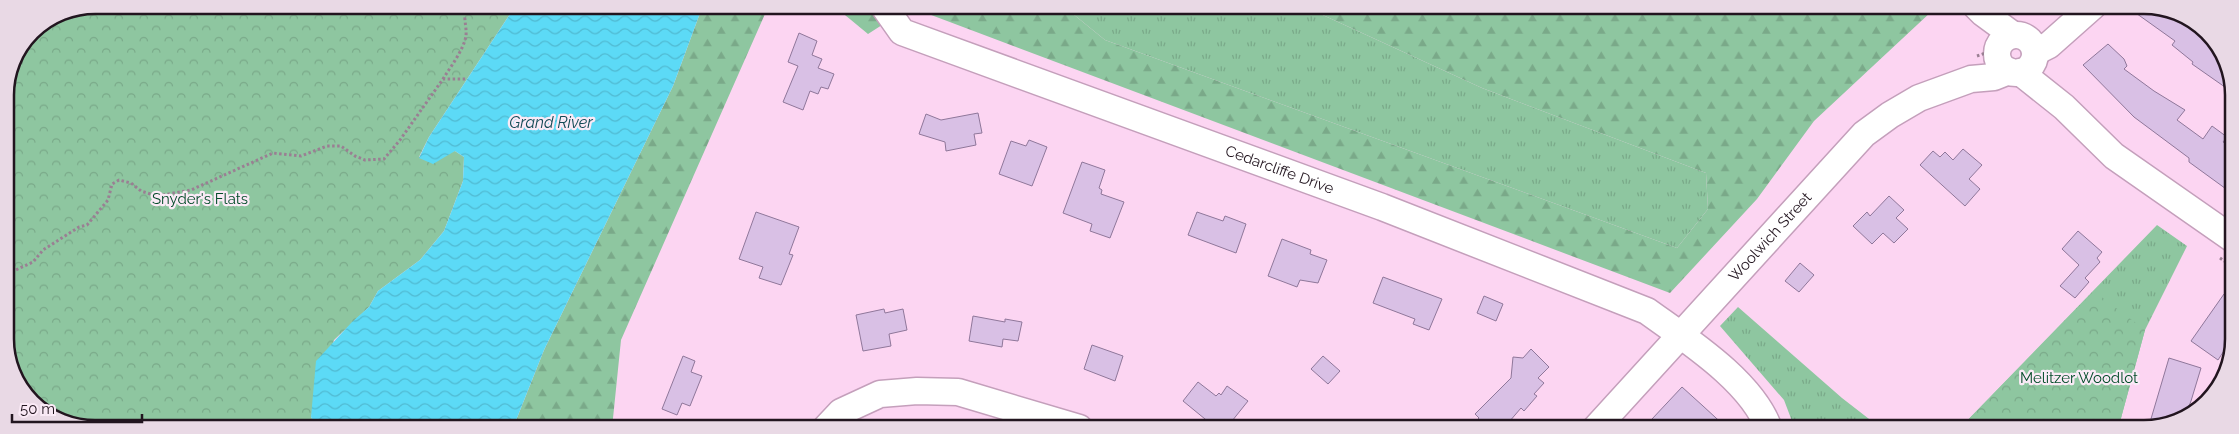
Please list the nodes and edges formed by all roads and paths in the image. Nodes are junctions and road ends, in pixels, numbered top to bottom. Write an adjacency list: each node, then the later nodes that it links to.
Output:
1 (465, 14): 7 (path)
2 (889, 14): 11 (street, Cedarcliffe Drive)
3 (1983, 14): 6 (street)
4 (2056, 14): 6 (street)
5 (2084, 14): 6 (street)
6 (2016, 54): 9 (street); 11 (street, Woolwich Street)
7 (443, 79): 8 (path); 10 (path)
8 (466, 79)
9 (2225, 233)
10 (14, 271)
11 (1681, 334): 14 (street, Woolwich Street); 15 (street, Cedarcliffe Drive)
12 (834, 420): 13 (street)
13 (1052, 420)
14 (1603, 420)
15 (1764, 420)

